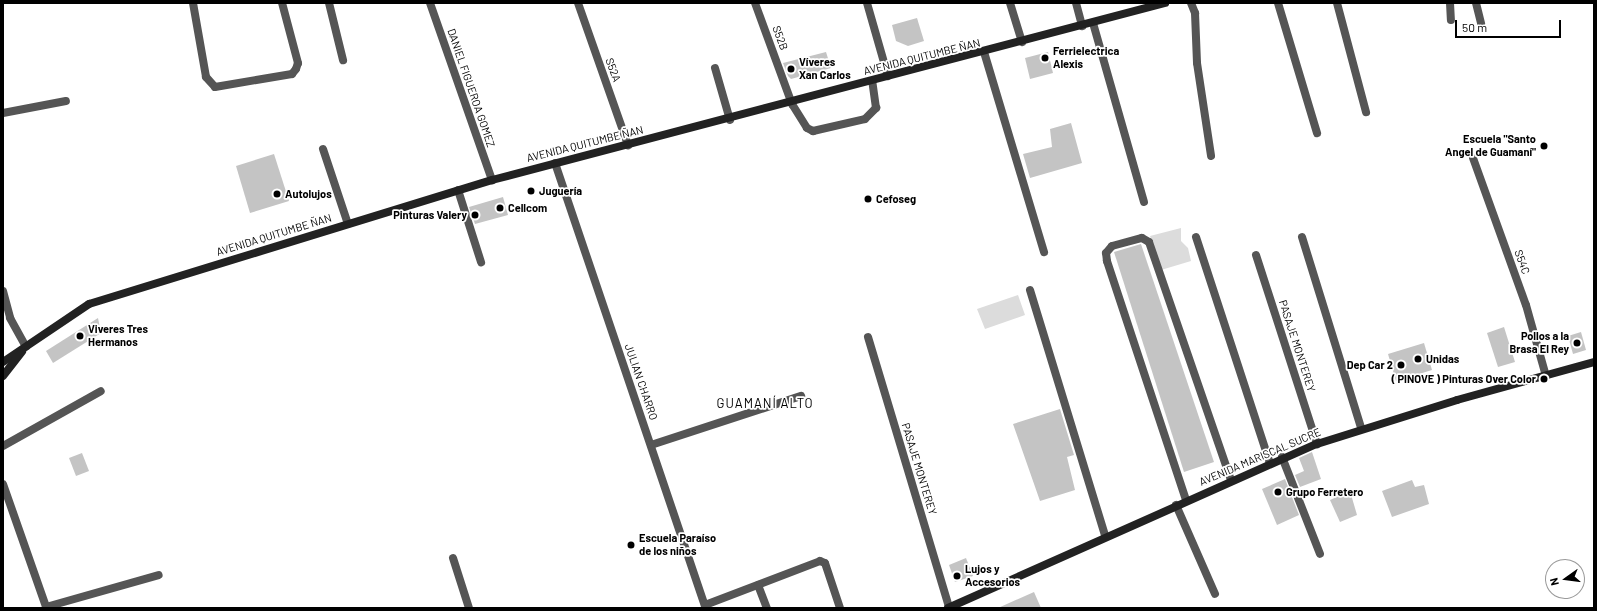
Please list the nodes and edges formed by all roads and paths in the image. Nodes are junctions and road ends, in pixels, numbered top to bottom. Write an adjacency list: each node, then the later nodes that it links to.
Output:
1 (193, 3): 2 (street)
2 (282, 3)
3 (329, 3): 23 (street)
4 (430, 3): 38 (street, DANIEL FIGUEROA GOMEZ)
5 (578, 3): 33 (street, S52A)
6 (755, 3): 28 (street, S52B)
7 (867, 3): 25 (street)
8 (1010, 3): 21 (street)
9 (1076, 3): 20 (street)
10 (1165, 3): 16 (street, AVENIDA QUITUMBE ÑAN)
11 (1191, 3): 35 (street)
12 (1278, 3): 32 (street)
13 (1337, 3): 29 (street)
14 (1450, 3): 17 (street)
15 (1476, 3): 19 (street)
16 (1140, 6): 18 (street, AVENIDA QUITUMBE ÑAN)
17 (1452, 20)
18 (1093, 23): 20 (street, AVENIDA QUITUMBE ÑAN); 40 (street)
19 (1481, 23)
20 (1082, 26): 21 (street, AVENIDA QUITUMBE ÑAN)
21 (1022, 42): 22 (street, AVENIDA QUITUMBE ÑAN)
22 (984, 52): 25 (street, AVENIDA QUITUMBE ÑAN); 44 (street)
23 (343, 60)
24 (715, 68): 31 (street)
25 (888, 76): 26 (street, AVENIDA QUITUMBE ÑAN)
26 (872, 81): 28 (street, AVENIDA QUITUMBE ÑAN); 28 (street, S52B)
27 (66, 101): 30 (street)
28 (792, 104): 31 (street, AVENIDA QUITUMBE ÑAN)
29 (1366, 112)
30 (3, 113)
31 (730, 120): 33 (street, AVENIDA QUITUMBE ÑAN)
32 (1317, 134)
33 (628, 145): 37 (street, AVENIDA QUITUMBE ÑAN)
34 (323, 149): 41 (street)
35 (1211, 156)
36 (1473, 158): 54 (street, S54C)
37 (555, 163): 38 (street, AVENIDA QUITUMBE ÑAN); 59 (street, JULIAN CHARRO)
38 (492, 180): 39 (street, AVENIDA QUITUMBE ÑAN)
39 (458, 190): 41 (street, AVENIDA QUITUMBE ÑAN); 46 (street)
40 (1144, 202)
41 (348, 224): 50 (street, AVENIDA QUITUMBE ÑAN)
42 (1196, 237): 62 (street)
43 (1302, 237): 57 (street)
44 (1044, 252)
45 (1256, 255): 58 (street, PASAJE MONTEREY)
46 (481, 262)
47 (1030, 290): 67 (street)
48 (3, 291): 50 (street)
49 (868, 337): 77 (street, PASAJE MONTEREY)
50 (26, 347): 51 (street, AVENIDA QUITUMBE ÑAN); 53 (street, AVENIDA QUITUMBE ÑAN)
51 (3, 362)
52 (1594, 362): 54 (street, AVENIDA MARISCAL SUCRE)
53 (3, 376)
54 (1546, 376): 57 (street, AVENIDA MARISCAL SUCRE)
55 (101, 391): 60 (street)
56 (801, 396): 59 (street)
57 (1361, 428): 58 (street, AVENIDA MARISCAL SUCRE)
58 (1317, 444): 61 (street, AVENIDA MARISCAL SUCRE)
59 (651, 445): 73 (street, JULIAN CHARRO)
60 (3, 446)
61 (1282, 457): 62 (street, AVENIDA MARISCAL SUCRE); 68 (street)
62 (1270, 463): 63 (street, AVENIDA MARISCAL SUCRE)
63 (1231, 480): 65 (street, AVENIDA MARISCAL SUCRE); 65 (street)
64 (3, 484): 70 (street)
65 (1186, 500): 66 (street, AVENIDA MARISCAL SUCRE)
66 (1176, 505): 67 (street, AVENIDA MARISCAL SUCRE); 72 (street)
67 (1105, 536): 77 (street, AVENIDA MARISCAL SUCRE)
68 (1320, 554)
69 (453, 558): 74 (street)
70 (159, 575)
71 (758, 585): 73 (street); 75 (street); 76 (street)
72 (1215, 594)
73 (705, 606)
74 (469, 608)
75 (767, 608)
76 (840, 608)
77 (949, 608)

